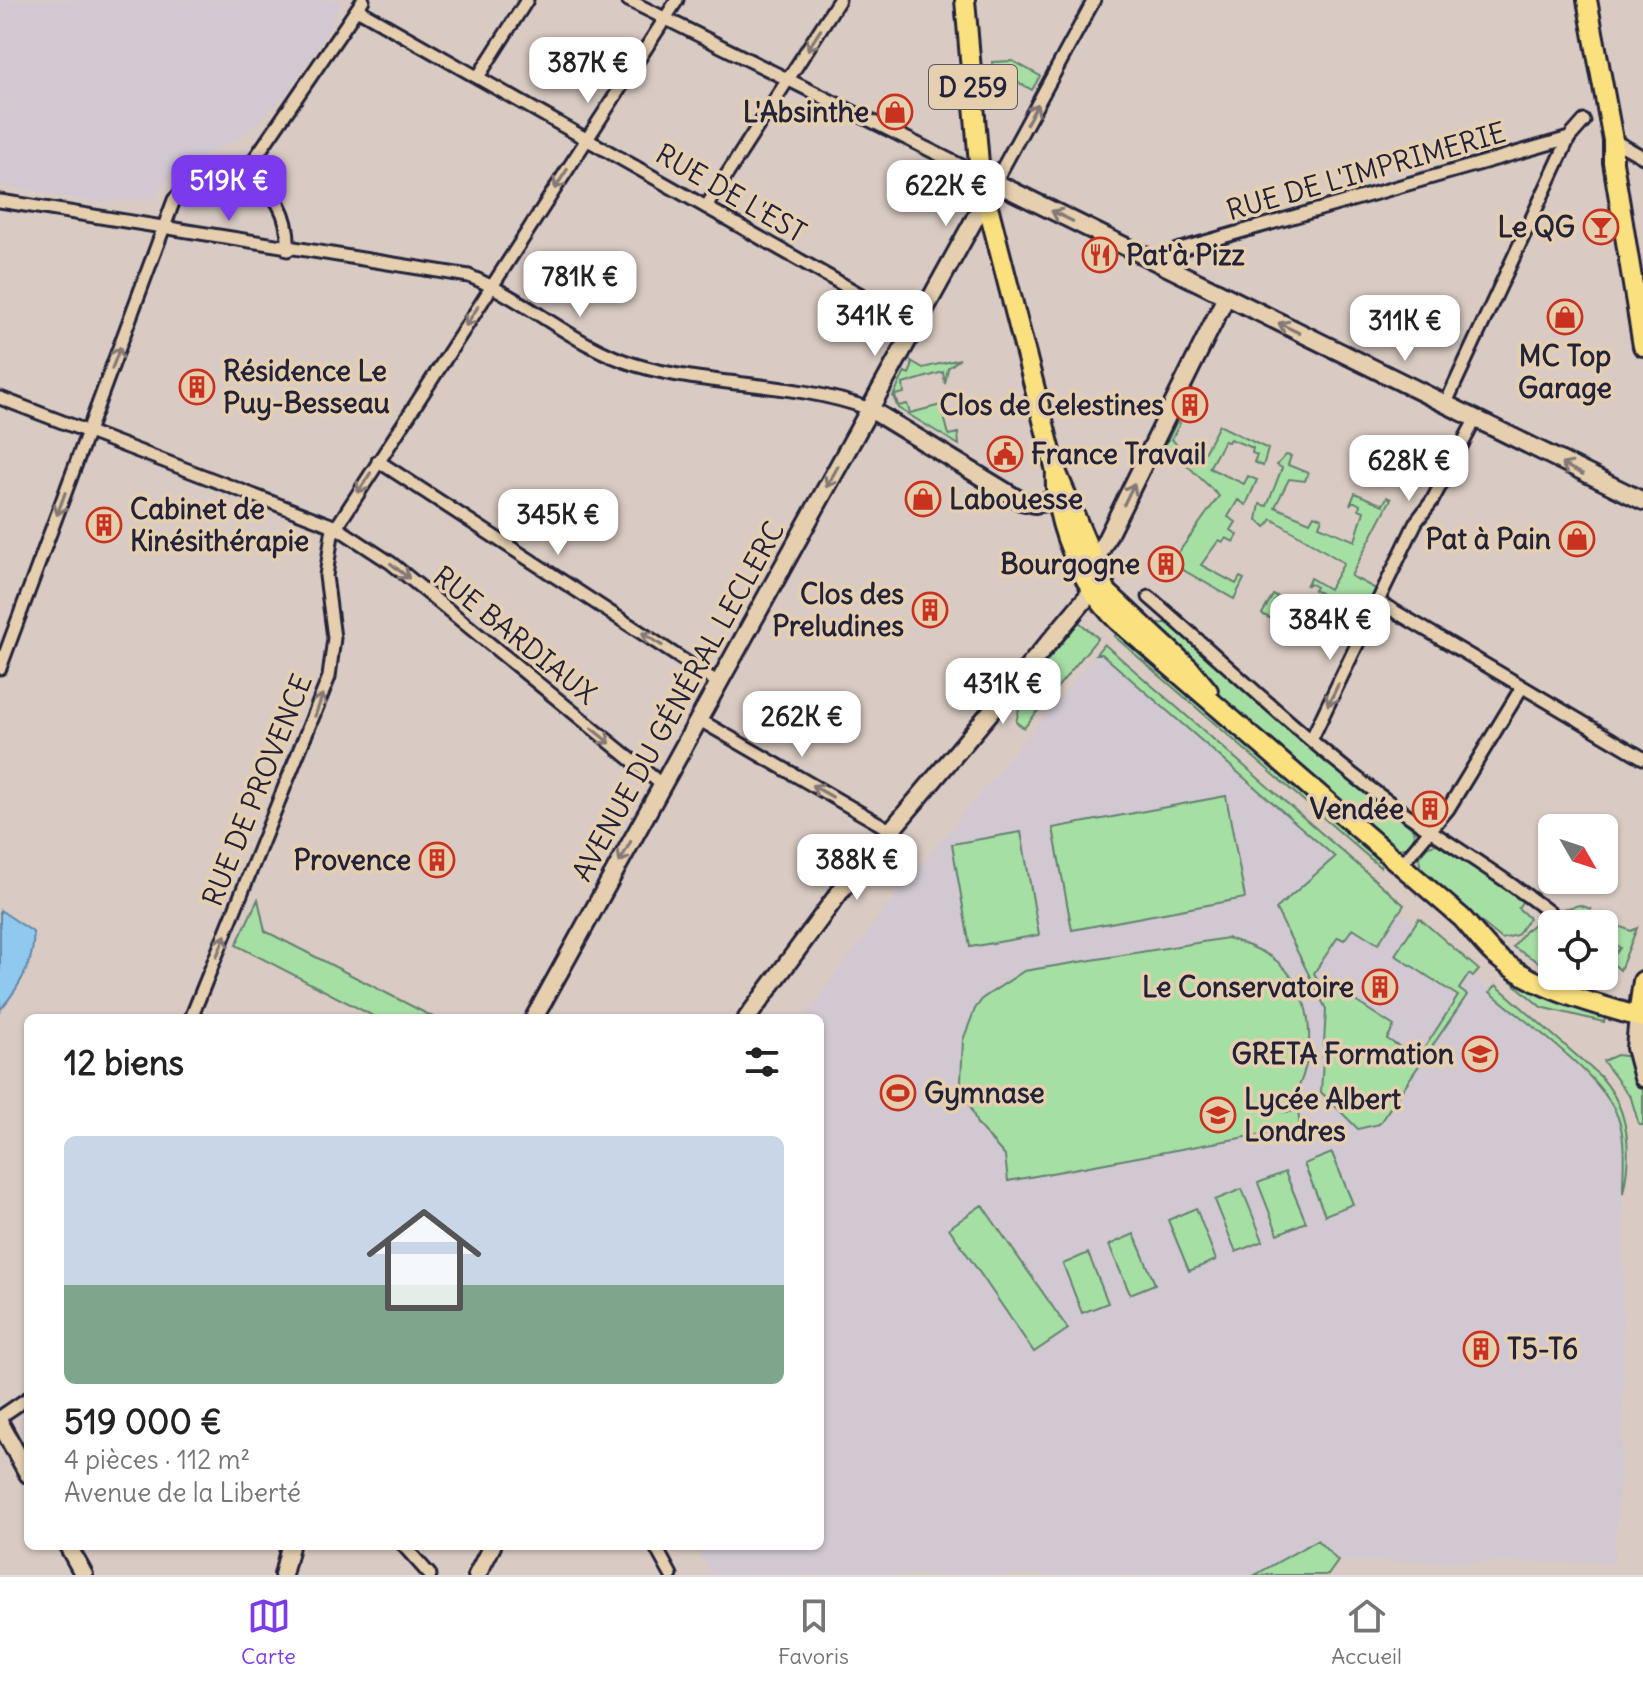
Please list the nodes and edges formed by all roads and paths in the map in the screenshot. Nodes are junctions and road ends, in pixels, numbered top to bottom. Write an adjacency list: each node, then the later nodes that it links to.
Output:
1 (527, 0): 10 (street)
2 (628, 0): 9 (street)
3 (677, 0): 9 (street)
4 (839, 0): 11 (street, one-way to 11)
5 (965, 0): 20 (main road, D 259)
6 (1094, 0): 20 (street, one-way to 6)
7 (1587, 0): 15 (main road)
8 (360, 4): 10 (street, RUE DE L'EST); 17 (street)
9 (666, 18): 11 (street); 14 (street)
10 (478, 77): 14 (street, RUE DE L'EST)
11 (788, 80): 20 (street); 23 (street)
12 (1584, 121): 13 (street)
13 (1569, 138): 26 (street, RUE DE L'IMPRIMERIE); 32 (street)
14 (587, 139): 23 (street, RUE DE L'EST); 27 (street, one-way to 27)
15 (1613, 140): 16 (street); 30 (main road)
16 (1643, 157)
17 (253, 161): 18 (street); 19 (street)
18 (235, 173): 19 (street); 24 (street)
19 (255, 179): 25 (street)
20 (987, 179): 21 (main road); 26 (street, one-way to 20)
21 (986, 200): 29 (street, AVENUE DU GÉNÉRAL LECLERC); 37 (main road)
22 (0, 201): 24 (street)
23 (706, 207): 29 (street, RUE DE L'EST)
24 (165, 230): 25 (street); 35 (street, one-way to 24)
25 (288, 250): 27 (street)
26 (1157, 263): 28 (street)
27 (491, 285): 33 (street); 36 (street, one-way to 36)
28 (1226, 297): 32 (street, one-way to 28); 40 (street, one-way to 28)
29 (914, 325): 33 (street, AVENUE DU GÉNÉRAL LECLERC)
30 (1643, 346)
31 (0, 398): 35 (street, RUE BARDIAUX)
32 (1445, 405): 34 (street)
33 (870, 409): 37 (street); 45 (street, AVENUE DU GÉNÉRAL LECLERC, one-way to 45)
34 (1475, 420): 38 (street, one-way to 34); 43 (street)
35 (89, 431): 39 (street, RUE BARDIAUX); 44 (street, one-way to 44)
36 (378, 461): 39 (street, one-way to 39); 45 (street, one-way to 36)
37 (1061, 499): 40 (main road); 41 (main road)
38 (1643, 501)
39 (336, 527): 50 (street, RUE BARDIAUX, one-way to 50); 60 (street, RUE DE PROVENCE, one-way to 39)
40 (1094, 564): 41 (main road)
41 (1100, 592): 51 (street); 53 (main road)
42 (1149, 597): 48 (street)
43 (1379, 602): 46 (street); 48 (street, one-way to 48)
44 (0, 668)
45 (717, 682): 47 (street, AVENUE DU GÉNÉRAL LECLERC)
46 (1522, 687): 49 (street); 52 (street)
47 (698, 719): 50 (street, AVENUE DU GÉNÉRAL LECLERC); 51 (street, one-way to 47)
48 (1312, 738): 52 (street)
49 (1643, 758)
50 (661, 784): 61 (street, AVENUE DU GÉNÉRAL LECLERC, one-way to 61)
51 (890, 830): 62 (street)
52 (1430, 833): 53 (street); 54 (street)
53 (1401, 865): 55 (main road)
54 (1547, 910)
55 (1462, 918): 56 (main road); 59 (main road)
56 (1538, 966)
57 (1643, 981): 59 (main road)
58 (1588, 990): 59 (main road)
59 (1641, 1011): 63 (street)
60 (193, 1014)
61 (536, 1014)
62 (750, 1014)
63 (1643, 1078)
64 (24, 1401): 65 (street)
65 (0, 1420): 66 (street)
66 (24, 1466)
67 (70, 1550): 72 (street)
68 (289, 1550): 73 (street)
69 (408, 1550): 74 (street)
70 (490, 1550): 75 (street)
71 (657, 1550): 76 (street)
72 (84, 1575)
73 (283, 1575)
74 (430, 1575)
75 (477, 1575)
76 (671, 1575)

